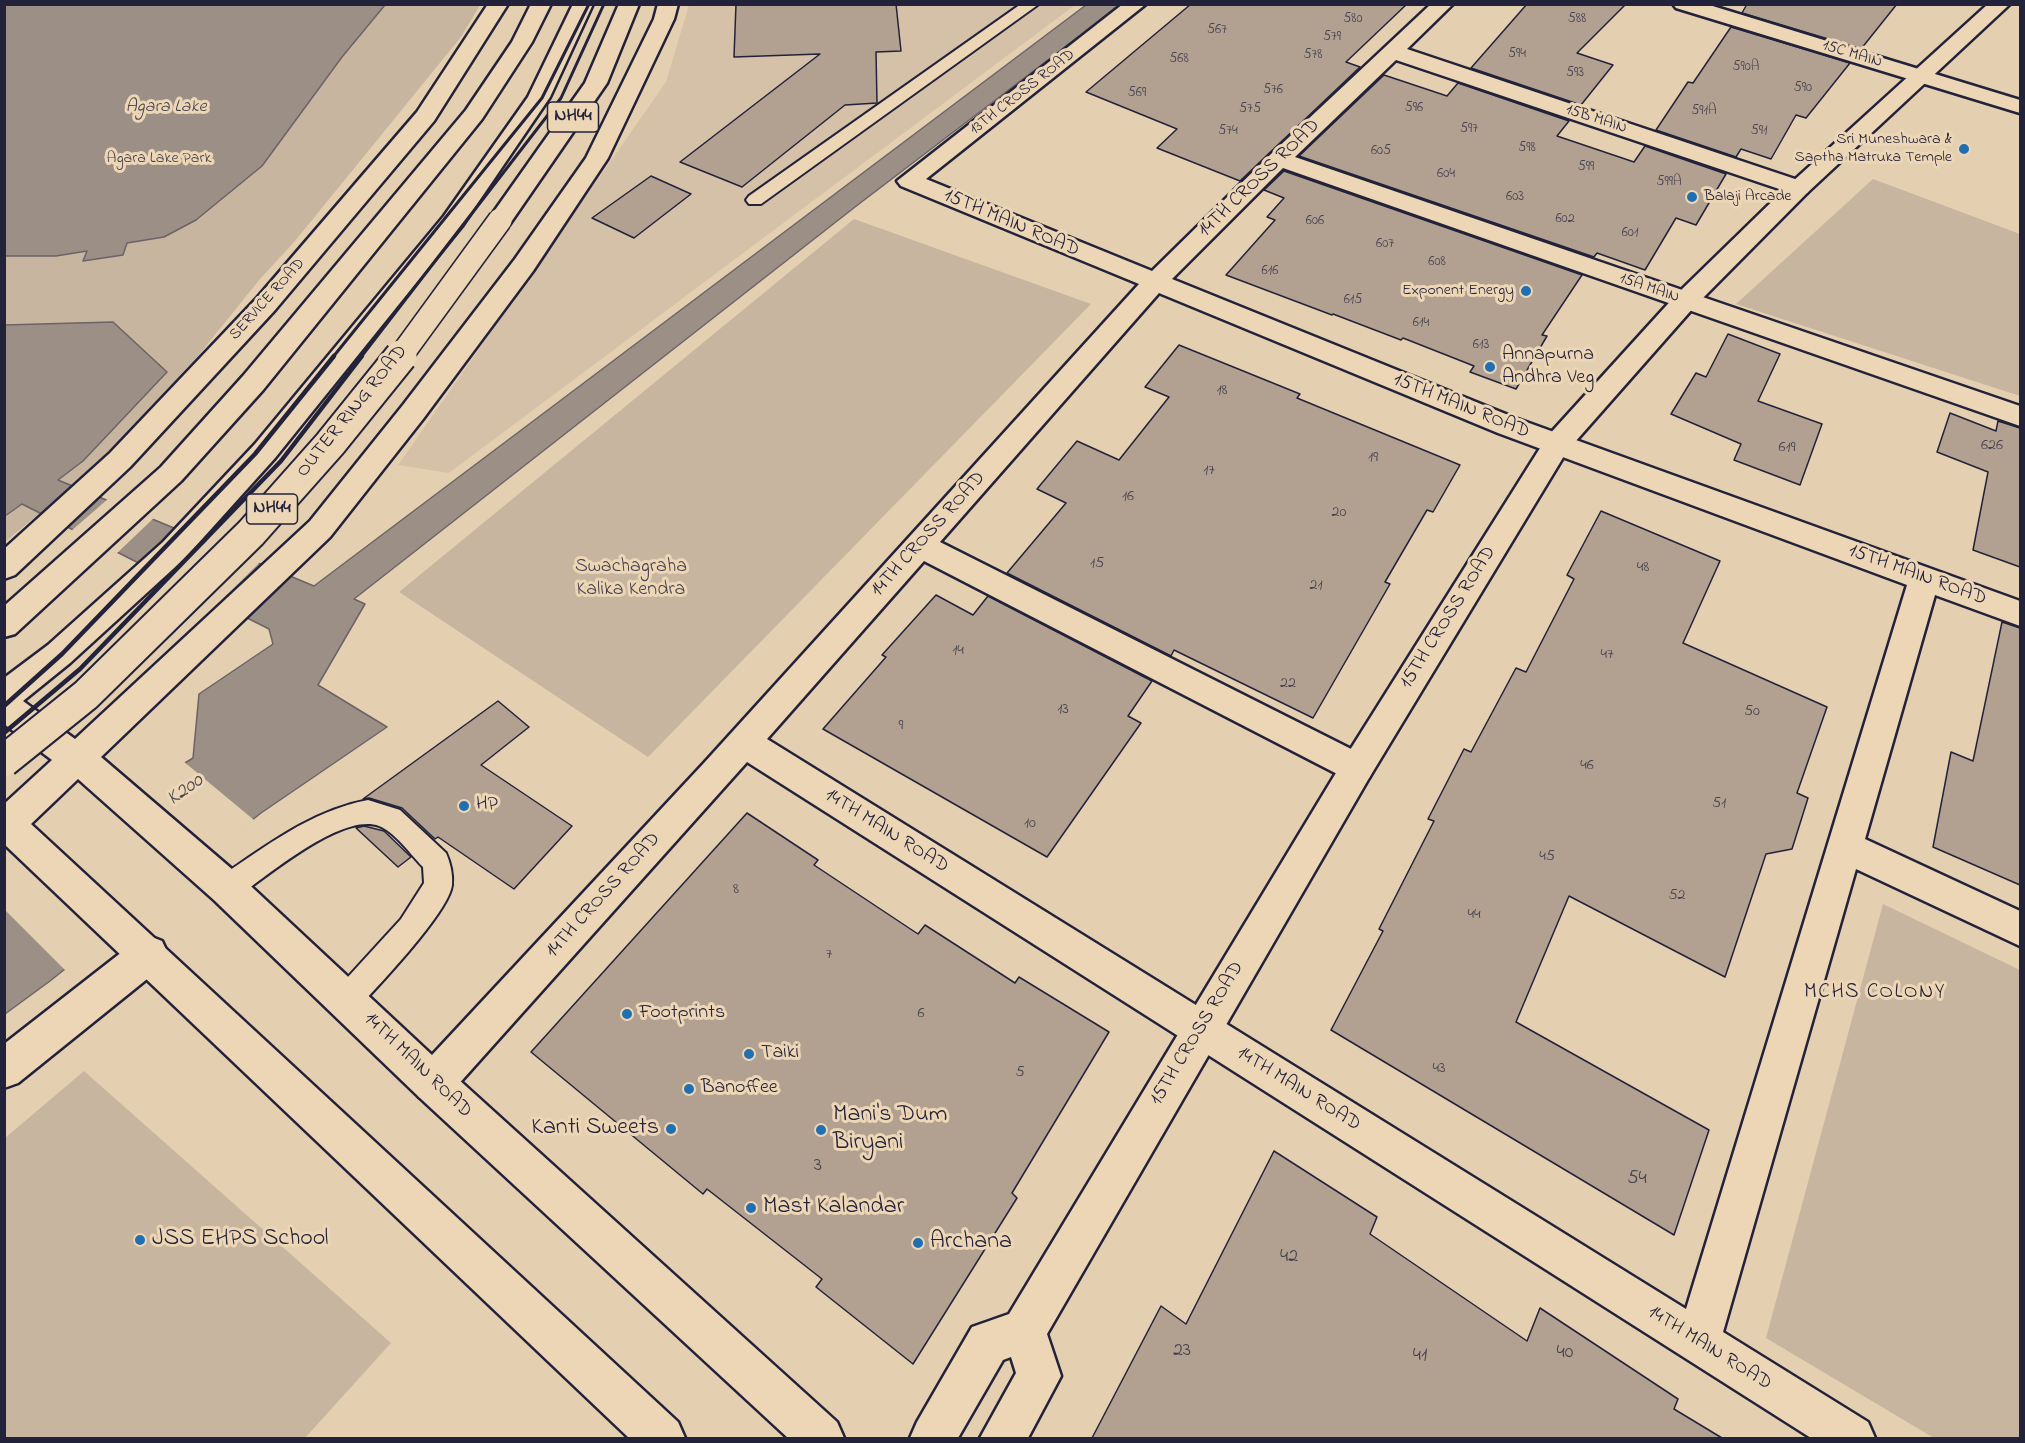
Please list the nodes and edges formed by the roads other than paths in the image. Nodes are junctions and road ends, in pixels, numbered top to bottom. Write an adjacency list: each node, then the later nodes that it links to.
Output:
1 (498, 4): 23 (main road, SERVICE ROAD)
2 (541, 4): 26 (main road)
3 (583, 4): 27 (main road)
4 (628, 4): 30 (main road, OUTER RING ROAD / NH44, bridge)
5 (668, 4): 31 (main road)
6 (1032, 4): 17 (lane)
7 (1136, 4): 15 (main road, 13TH CROSS ROAD)
8 (1443, 4): 11 (main road, 14TH CROSS ROAD)
9 (1683, 4): 12 (main road, 15C MAIN)
10 (2000, 4): 12 (main road, 15TH CROSS ROAD)
11 (1394, 52): 14 (main road, 14TH CROSS ROAD); 16 (main road, 15B MAIN)
12 (1921, 75): 13 (main road, 15C MAIN); 16 (main road, 15TH CROSS ROAD)
13 (2020, 107)
14 (1279, 159): 18 (main road, 14TH CROSS ROAD); 19 (main road, 15A MAIN)
15 (909, 181): 18 (main road, 15TH MAIN ROAD)
16 (1798, 188): 19 (main road, 15TH CROSS ROAD)
17 (755, 200)
18 (1154, 283): 21 (main road, 15TH MAIN ROAD); 22 (main road, 14TH CROSS ROAD)
19 (1685, 301): 20 (main road, 15A MAIN); 21 (main road, 15TH CROSS ROAD)
20 (2020, 416)
21 (1557, 444): 24 (main road, 15TH MAIN ROAD); 32 (main road, 15TH CROSS ROAD)
22 (920, 545): 29 (main road, 14TH CROSS ROAD); 32 (main road)
23 (4, 567)
24 (1924, 580): 25 (main road, 15TH MAIN ROAD); 34 (main road)
25 (2020, 614)
26 (4, 625)
27 (4, 697)
28 (4, 705): 31 (main road, 14TH MAIN ROAD)
29 (744, 742): 39 (main road, 14TH MAIN ROAD); 41 (main road, 14TH CROSS ROAD)
30 (4, 761)
31 (89, 767): 33 (main road); 35 (main road, 14TH MAIN ROAD)
32 (1357, 768): 39 (main road, 15TH CROSS ROAD)
33 (10, 827): 37 (main road)
34 (1846, 847): 36 (main road); 43 (main road)
35 (214, 876): 38 (main road, 14TH MAIN ROAD); 38 (lane)
36 (2020, 928)
37 (136, 943): 40 (main road); 44 (main road)
38 (347, 999): 41 (main road, 14TH MAIN ROAD)
39 (1201, 1030): 42 (main road, 15TH CROSS ROAD); 43 (main road, 14TH MAIN ROAD)
40 (4, 1069)
41 (433, 1083): 45 (main road, 14TH MAIN ROAD)
42 (1024, 1331): 46 (main road); 47 (main road)
43 (1698, 1342): 48 (main road, 14TH MAIN ROAD)
44 (662, 1438)
45 (821, 1438)
46 (933, 1438)
47 (1003, 1438)
48 (1851, 1438)

